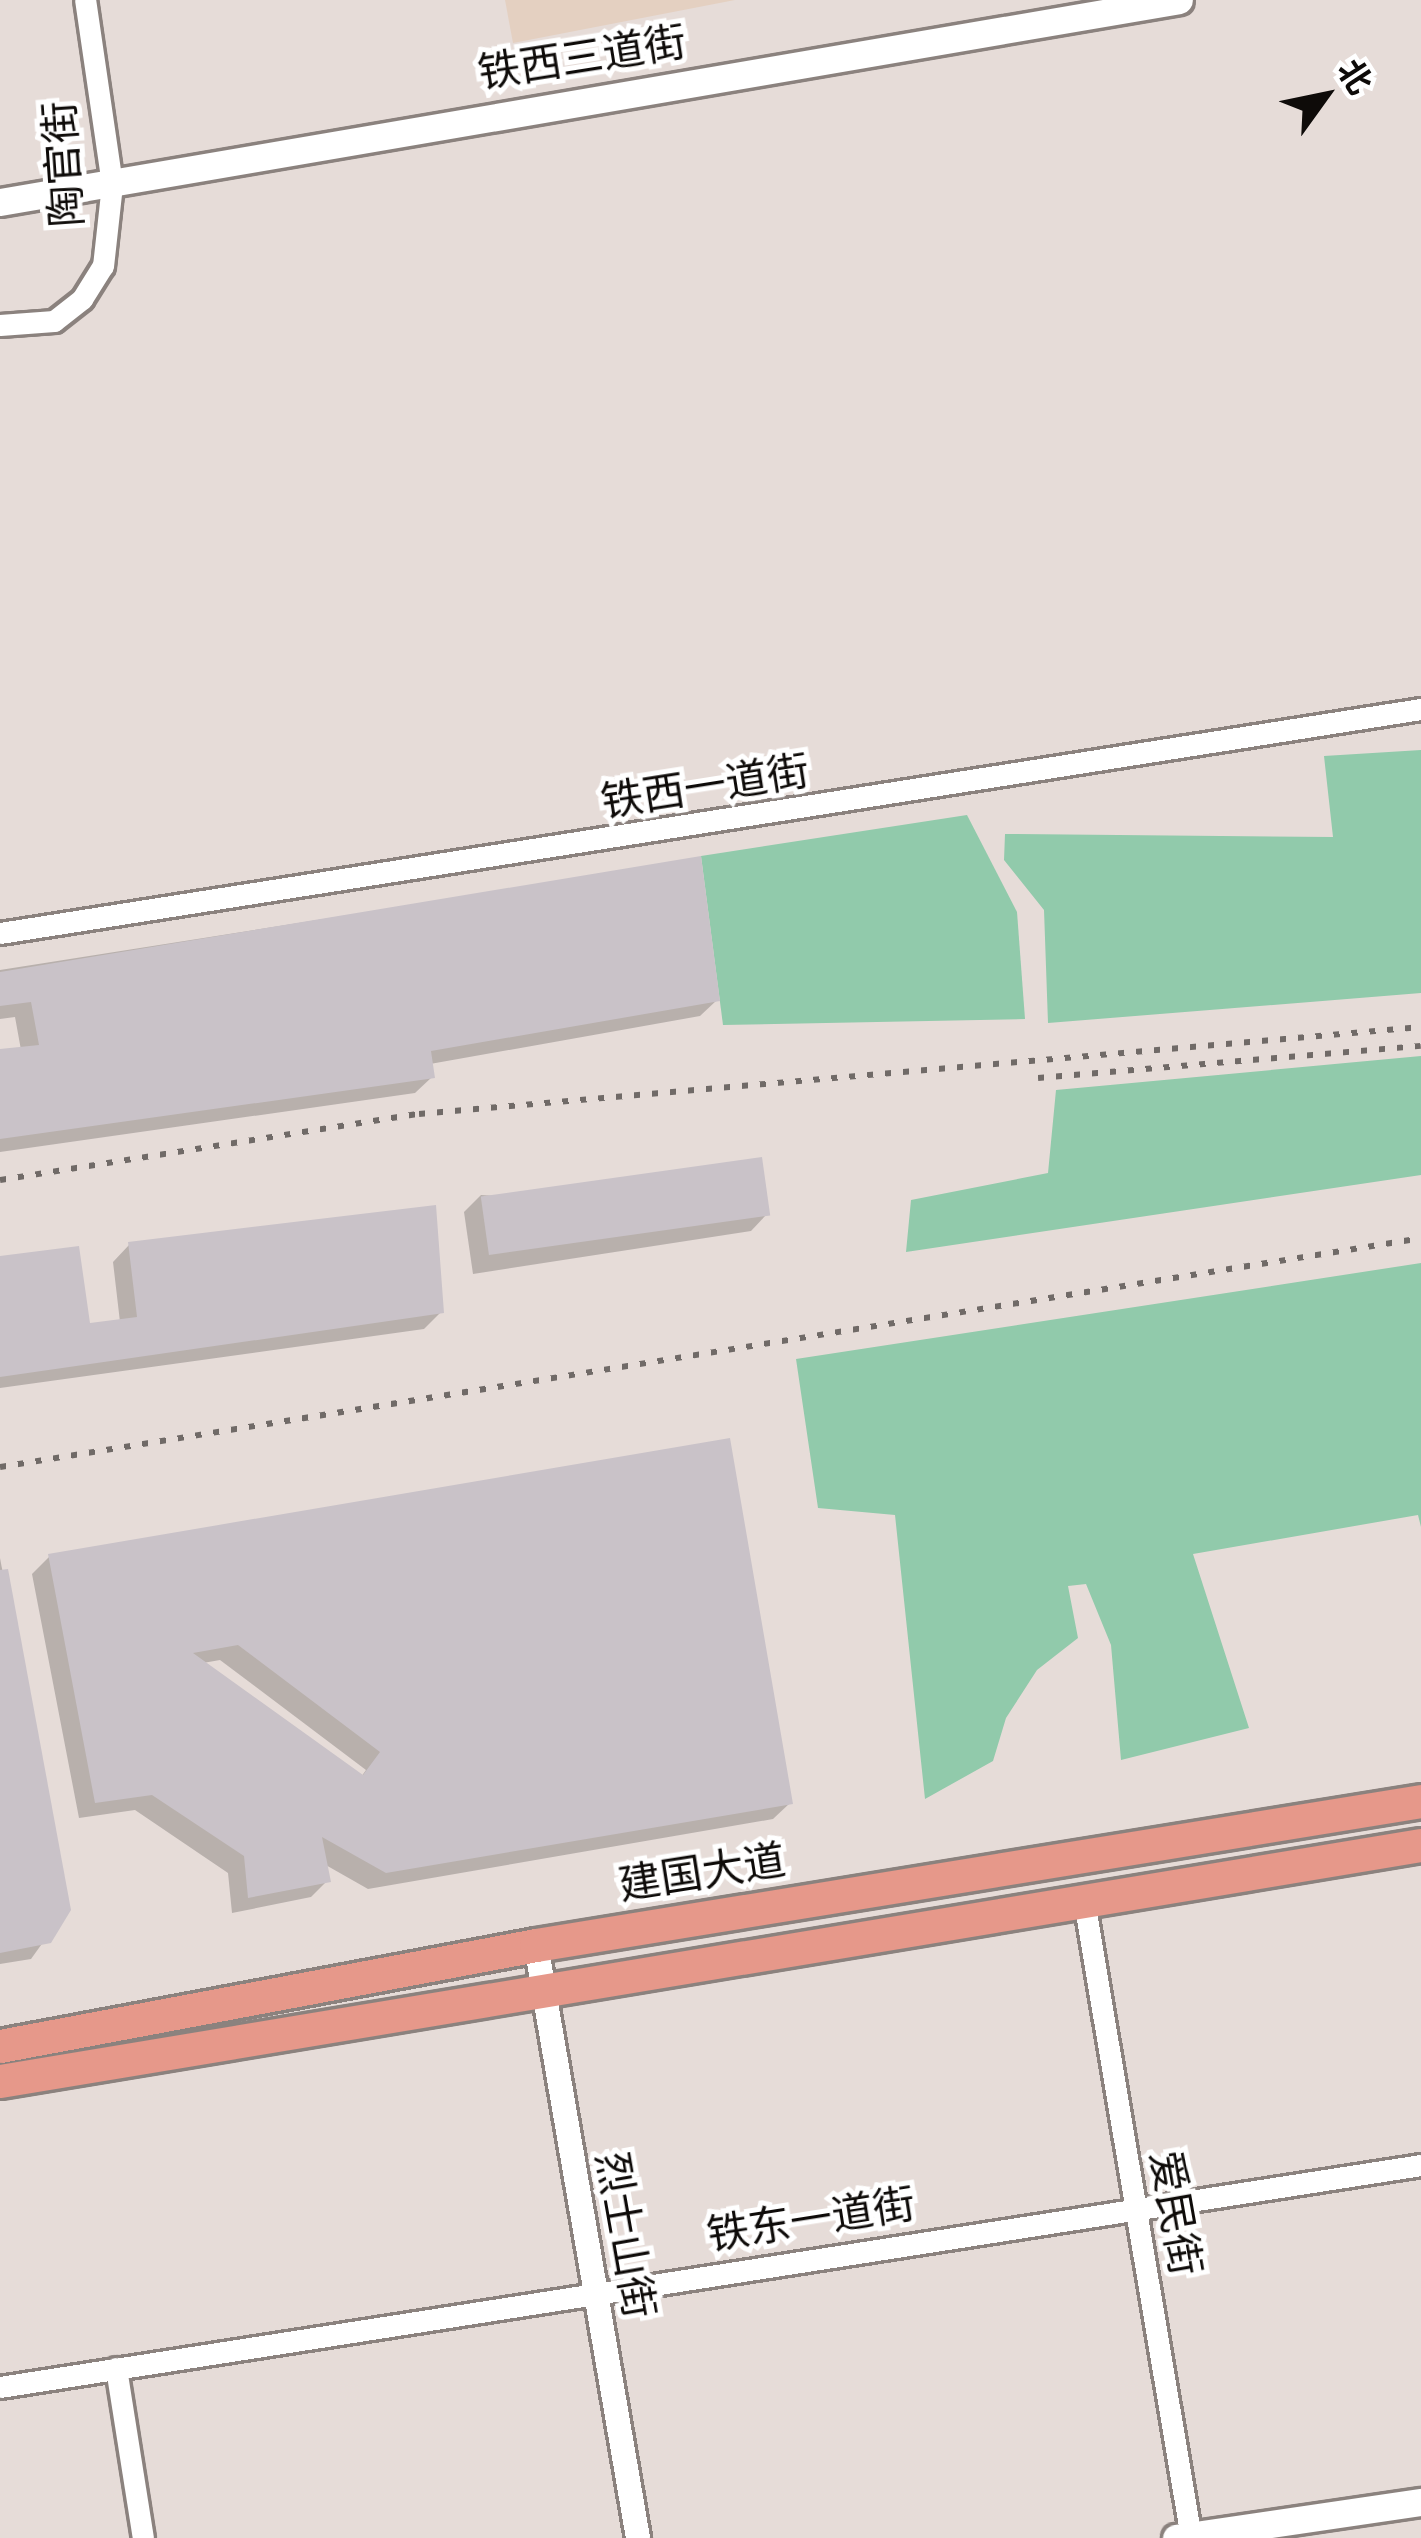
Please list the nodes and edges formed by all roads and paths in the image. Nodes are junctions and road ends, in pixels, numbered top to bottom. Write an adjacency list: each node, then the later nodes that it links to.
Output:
1 (85, 0): 3 (street, 陶官街)
2 (1179, 0): 3 (main road, 铁西三道街)
3 (112, 184): 4 (main road, 铁西三道街); 5 (street, 陶官街)
4 (0, 202)
5 (0, 325)
6 (1421, 709): 7 (street, 铁西一道街)
7 (0, 933)
8 (1421, 1801): 11 (highway, 建国大道)
9 (1421, 1845): 10 (highway)
10 (1084, 1901): 12 (highway); 16 (street, 爱民街)
11 (536, 1945): 12 (street, 烈士山街); 13 (highway, 建国大道)
12 (546, 1991): 14 (highway); 17 (street, 烈士山街)
13 (0, 2046)
14 (0, 2081)
15 (1421, 2165): 16 (street, 铁东一道街)
16 (1136, 2208): 17 (street, 铁东一道街); 21 (street, 爱民街)
17 (596, 2291): 18 (street, 铁东一道街); 23 (street, 烈士山街)
18 (116, 2368): 19 (street, 铁东一道街); 22 (street)
19 (0, 2386)
20 (1421, 2502): 21 (main road)
21 (1186, 2537)
22 (143, 2538)
23 (638, 2538)

